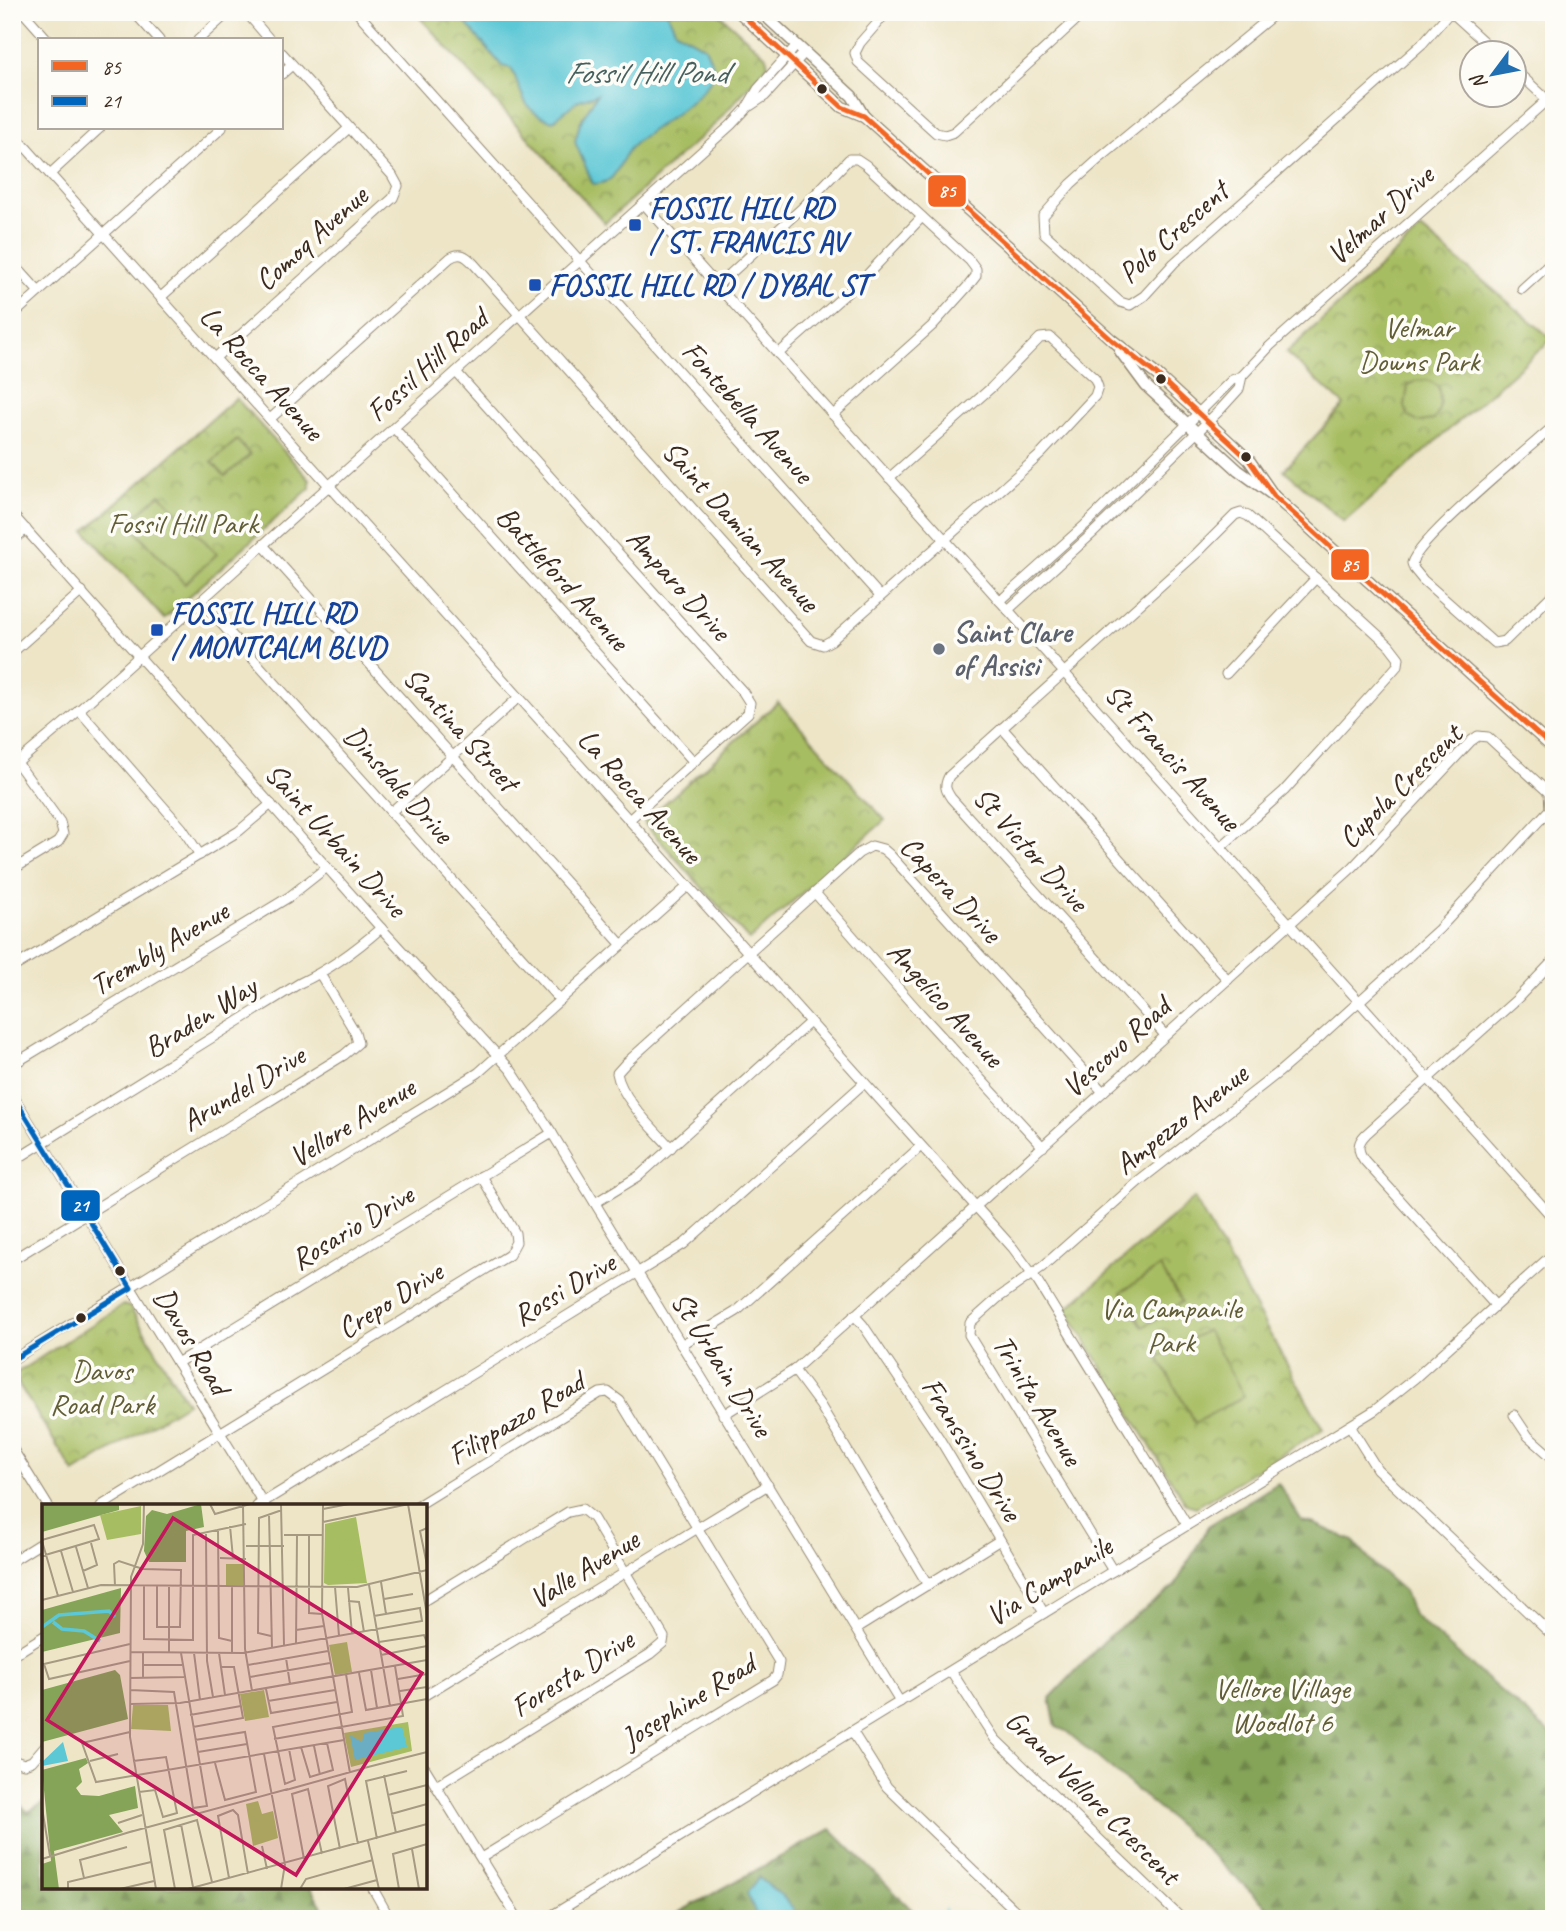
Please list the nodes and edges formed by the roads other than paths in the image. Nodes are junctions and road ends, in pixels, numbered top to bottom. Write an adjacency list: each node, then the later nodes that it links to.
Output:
1 (23, 12): 12 (street)
2 (134, 12): 13 (street)
3 (229, 12): 14 (street)
4 (246, 12): 15 (street)
5 (357, 12): 34 (street, Fontebella Avenue)
6 (739, 12): 19 (main road)
7 (761, 12): 17 (main road)
8 (887, 12): 9 (street)
9 (1085, 12)
10 (1277, 12): 11 (street, Polo Crescent)
11 (1450, 12): 16 (street)
12 (46, 38)
13 (157, 38)
14 (200, 38)
15 (269, 38)
16 (1479, 38)
17 (801, 49): 19 (street, Fossil Hill Road); 24 (main road)
18 (284, 55): 20 (street, Comoq Avenue)
19 (791, 60): 24 (main road); 30 (street, Fossil Hill Road)
20 (292, 65): 21 (street); 25 (street, Comoq Avenue)
21 (284, 72)
22 (1528, 81): 23 (street)
23 (1551, 100): 46 (street, Velmar Drive)
24 (864, 116): 42 (main road)
25 (349, 128): 39 (street); 44 (street, Comoq Avenue)
26 (98, 130): 29 (street)
27 (220, 130): 32 (street)
28 (12, 132): 29 (street, La Rocca Avenue)
29 (50, 174): 32 (street, La Rocca Avenue)
30 (644, 204): 34 (street, Fossil Hill Road); 36 (street, St Francis Avenue)
31 (922, 217): 36 (street); 43 (street); 48 (street)
32 (104, 234): 38 (street); 39 (street, La Rocca Avenue)
33 (1554, 260): 37 (street)
34 (580, 261): 40 (street, Fossil Hill Road); 66 (street, Fontebella Avenue)
35 (12, 262): 38 (street)
36 (717, 286): 43 (street, St Francis Avenue)
37 (1522, 289)
38 (39, 292): 41 (street)
39 (161, 297): 44 (street, La Rocca Avenue)
40 (519, 315): 45 (street, Fossil Hill Road); 49 (street); 66 (street, Saint Damian Avenue)
41 (12, 316)
42 (1112, 341): 47 (main road); 51 (main road)
43 (778, 354): 48 (street, St Francis Avenue)
44 (215, 358): 49 (street, La Rocca Avenue)
45 (456, 372): 53 (street, Fossil Hill Road); 79 (street, Amparo Drive)
46 (1242, 376): 47 (street, Velmar Drive); 50 (street, Velmar Drive)
47 (1198, 413): 50 (main road); 51 (street, Velmar Drive)
48 (832, 415): 55 (street, St Francis Avenue)
49 (270, 419): 56 (street, La Rocca Avenue)
50 (1208, 422): 54 (street, Velmar Drive); 57 (main road)
51 (1187, 423): 54 (main road); 68 (street, Velmar Drive)
52 (1554, 426): 65 (street)
53 (394, 428): 56 (street, Fossil Hill Road); 79 (street, Battleford Avenue)
54 (1197, 432): 57 (main road); 69 (street, Velmar Drive)
55 (889, 478): 60 (street, St Francis Avenue); 60 (street, Saint Damian Avenue)
56 (329, 485): 62 (street, Fossil Hill Road); 74 (street, La Rocca Avenue)
57 (1274, 496): 77 (main road)
58 (12, 514): 59 (street, Saint Urbain Drive)
59 (26, 529): 61 (street); 64 (street, Saint Urbain Drive)
60 (943, 538): 66 (street, Saint Damian Avenue); 68 (street, St Francis Avenue)
61 (12, 541)
62 (264, 545): 67 (street, Fossil Hill Road); 78 (street, Santina Street)
63 (1316, 578): 72 (street, St Victor Drive); 73 (street); 84 (street, St Victor Drive)
64 (82, 591): 70 (street); 71 (street, Saint Urbain Drive)
65 (1554, 593)
66 (880, 596)
67 (201, 601): 71 (street, Fossil Hill Road); 82 (street, Dinsdale Drive)
68 (1000, 601): 69 (street, St Francis Avenue)
69 (1008, 610): 72 (street, St Francis Avenue)
70 (12, 653)
71 (140, 656): 75 (street, Fossil Hill Road); 81 (street, Saint Urbain Drive)
72 (1064, 673): 76 (street, St Victor Drive); 84 (street, St Francis Avenue)
73 (1226, 674)
74 (519, 697): 78 (street); 83 (street, La Rocca Avenue)
75 (79, 710): 80 (street, Fossil Hill Road); 85 (street)
76 (1002, 728): 97 (street); 101 (street, St Victor Drive)
77 (1554, 749)
78 (452, 756): 82 (street); 92 (street, Santina Street)
79 (694, 762): 83 (street, Amparo Drive)
80 (15, 766): 87 (street)
81 (271, 804): 85 (street); 86 (street, Saint Urbain Drive)
82 (391, 812): 98 (street, Dinsdale Drive)
83 (629, 820): 88 (street, La Rocca Avenue)
84 (1221, 847): 90 (street, St Francis Avenue)
85 (200, 855): 95 (street)
86 (327, 867): 91 (street, Saint Urbain Drive); 103 (street, Trembly Avenue)
87 (12, 870)
88 (688, 886): 92 (street, Vellore Avenue); 93 (street, La Rocca Avenue)
89 (815, 893): 93 (street, Capera Drive); 106 (street, Capera Drive); 111 (street, Angelico Avenue)
90 (1290, 925): 97 (street, Vescovo Road); 99 (street, St Francis Avenue); 99 (street, Cupola Crescent)
91 (381, 928): 96 (street, Braden Way); 102 (street, Saint Urbain Drive)
92 (622, 945): 98 (street, Vellore Avenue)
93 (748, 953): 100 (street, La Rocca Avenue); 112 (street, Capera Drive)
94 (1554, 960): 104 (street)
95 (12, 968)
96 (320, 974): 109 (street, Braden Way); 117 (street, Arundel Drive)
97 (1228, 980): 101 (street, Vescovo Road)
98 (560, 1000): 102 (street, Vellore Avenue)
99 (1359, 1002): 104 (street, St Francis Avenue); 122 (street, Ampezzo Avenue)
100 (810, 1022): 105 (street, La Rocca Avenue); 112 (street)
101 (1165, 1035): 106 (street, Vescovo Road)
102 (498, 1056): 108 (street, St Urbain Drive); 123 (street, Vellore Avenue)
103 (12, 1065)
104 (1428, 1079): 118 (street, St Francis Avenue); 124 (street)
105 (864, 1083): 110 (street, La Rocca Avenue); 121 (street, Rossi Drive)
106 (1103, 1092): 111 (street, Vescovo Road)
107 (12, 1094): 109 (street, Davos Road)
108 (552, 1133): 114 (street, Rosario Drive); 115 (street, St Urbain Drive)
109 (42, 1143): 113 (street, Braden Way); 117 (street, Davos Road)
110 (921, 1146): 116 (street, La Rocca Avenue); 126 (street)
111 (1043, 1147): 116 (street, Vescovo Road)
112 (671, 1148): 115 (street)
113 (12, 1162)
114 (481, 1177): 128 (street, Rosario Drive); 133 (street, Crepo Drive)
115 (595, 1203): 121 (street, St Urbain Drive)
116 (975, 1206): 122 (street, La Rocca Avenue); 125 (street, Vescovo Road)
117 (86, 1214): 120 (street); 123 (street, Davos Road)
118 (1554, 1219)
119 (1554, 1253): 124 (street, Via Campanile)
120 (12, 1259)
121 (637, 1273): 126 (street, St Urbain Drive); 141 (street, Rossi Drive)
122 (1033, 1274): 143 (street, La Rocca Avenue); 148 (street, Trinita Avenue)
123 (131, 1288): 127 (street, Vellore Avenue); 128 (street, Davos Road)
124 (1495, 1306): 132 (street, Via Campanile)
125 (854, 1315): 129 (street, Vescovo Road); 145 (street, Franssino Drive)
126 (681, 1345): 130 (street, St Urbain Drive)
127 (12, 1360)
128 (177, 1363): 133 (street, Davos Road)
129 (794, 1370): 130 (street, Vescovo Road); 150 (street)
130 (723, 1415): 137 (street, St Urbain Drive)
131 (1514, 1415): 135 (street)
132 (1350, 1426): 143 (street, Via Campanile); 155 (street)
133 (220, 1433): 139 (street, Crepo Drive); 140 (street, Davos Road)
134 (12, 1448): 136 (street)
135 (1554, 1459)
136 (15, 1460): 138 (street)
137 (768, 1485): 144 (street, Valle Avenue); 153 (street, St Urbain Drive)
138 (47, 1504)
139 (105, 1504)
140 (260, 1504)
141 (263, 1504)
142 (420, 1504): 144 (street, Filippazzo Road)
143 (1187, 1525): 148 (street, Via Campanile)
144 (698, 1528): 149 (street, Valle Avenue); 165 (street, Josephine Road)
145 (1000, 1540): 150 (street); 152 (street, Franssino Drive)
146 (42, 1542): 147 (street)
147 (12, 1561)
148 (1113, 1571): 152 (street, Via Campanile)
149 (626, 1572): 151 (street); 158 (street, Valle Avenue); 164 (street, Foresta Drive)
150 (928, 1585): 153 (street)
151 (427, 1599)
152 (1044, 1613): 157 (street, Via Campanile)
153 (856, 1629): 159 (street, St Urbain Drive)
154 (42, 1637): 156 (street)
155 (1554, 1637)
156 (12, 1656)
157 (951, 1671): 159 (street, Via Campanile); 171 (street, Grand Vellore Crescent)
158 (427, 1694)
159 (900, 1702): 160 (street, Via Campanile)
160 (852, 1731): 169 (street, Via Campanile); 170 (street)
161 (42, 1750): 162 (street)
162 (12, 1760)
163 (427, 1771): 164 (street)
164 (436, 1786): 165 (street)
165 (481, 1858): 168 (street)
166 (373, 1889): 167 (street)
167 (390, 1919)
168 (518, 1919)
169 (546, 1919)
170 (1024, 1919)
171 (1182, 1919)

